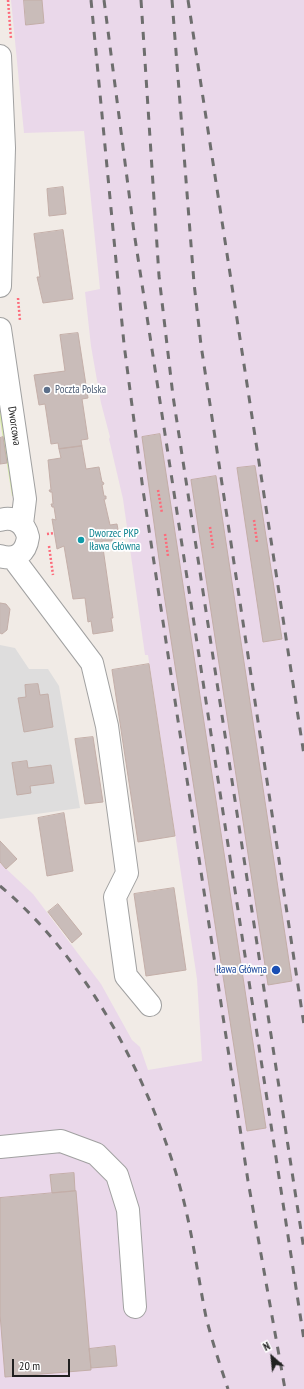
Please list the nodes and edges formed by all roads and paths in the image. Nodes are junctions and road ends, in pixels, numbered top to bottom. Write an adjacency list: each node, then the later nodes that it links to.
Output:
1 (0, 56): 2 (street)
2 (2, 148): 3 (street)
3 (0, 286)
4 (0, 328): 9 (street, Dworcowa)
5 (158, 490): 6 (path)
6 (162, 513)
7 (0, 517): 9 (street)
8 (254, 520): 15 (path)
9 (22, 524): 18 (street, Dworcowa)
10 (45, 526): 13 (path)
11 (210, 527): 16 (path)
12 (54, 533): 13 (path)
13 (47, 534): 19 (path)
14 (165, 534): 17 (path)
15 (257, 542)
16 (214, 548)
17 (168, 556)
18 (6, 557): 20 (street)
19 (53, 576)
20 (150, 1005)
21 (0, 1148): 22 (street)
22 (135, 1307)

